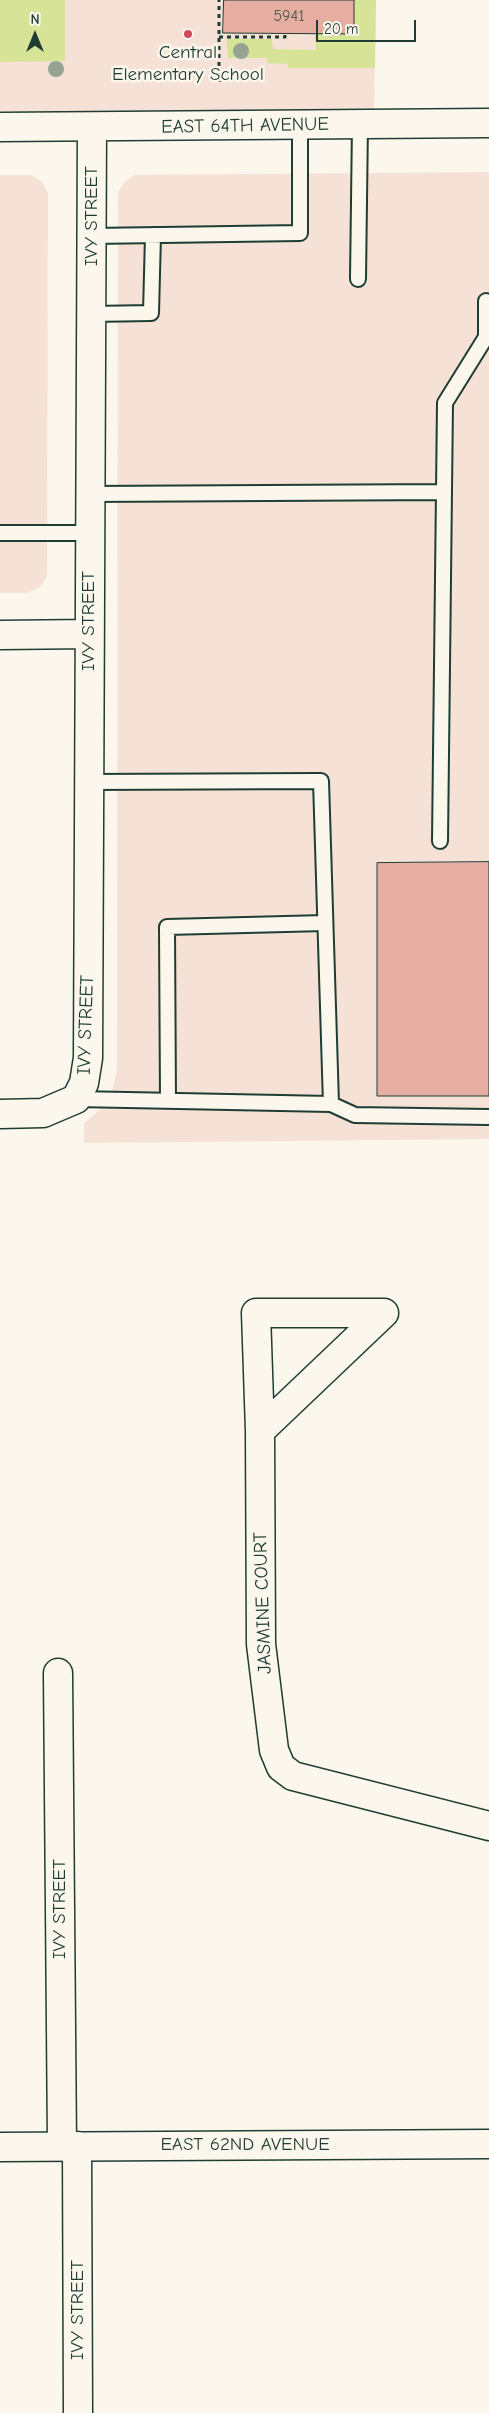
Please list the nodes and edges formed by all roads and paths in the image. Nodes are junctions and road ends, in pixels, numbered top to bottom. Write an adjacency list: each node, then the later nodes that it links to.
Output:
1 (219, 0): 3 (path)
2 (285, 33): 3 (path)
3 (219, 37): 4 (path)
4 (219, 82)
5 (489, 123): 6 (street, EAST 64TH AVENUE)
6 (360, 124): 7 (street, EAST 64TH AVENUE); 12 (lane)
7 (300, 125): 9 (street, EAST 64TH AVENUE); 10 (lane)
8 (0, 127): 9 (street, EAST 64TH AVENUE)
9 (92, 127): 11 (street, IVY STREET)
10 (153, 235): 11 (lane); 14 (lane)
11 (91, 236): 14 (street, IVY STREET)
12 (358, 279)
13 (486, 301): 15 (lane)
14 (91, 314): 16 (street, IVY STREET)
15 (443, 492): 16 (lane); 22 (lane)
16 (90, 494): 18 (street, IVY STREET)
17 (0, 533): 18 (lane)
18 (90, 533): 19 (street, IVY STREET)
19 (89, 634): 20 (street); 21 (street, IVY STREET)
20 (0, 635)
21 (88, 782): 23 (lane); 25 (street, IVY STREET)
22 (440, 841)
23 (325, 923): 24 (lane); 26 (lane)
24 (168, 1101): 25 (lane); 26 (lane)
25 (70, 1102): 27 (street)
26 (330, 1104): 28 (lane)
27 (0, 1114)
28 (489, 1117)
29 (260, 1431): 29 (street, JASMINE COURT); 31 (street, JASMINE COURT)
30 (58, 1673): 33 (street, IVY STREET)
31 (489, 1826)
32 (489, 2144): 33 (street, EAST 62ND AVENUE)
33 (69, 2146): 34 (street, EAST 62ND AVENUE); 35 (street, IVY STREET)
34 (0, 2147)
35 (78, 2413)

